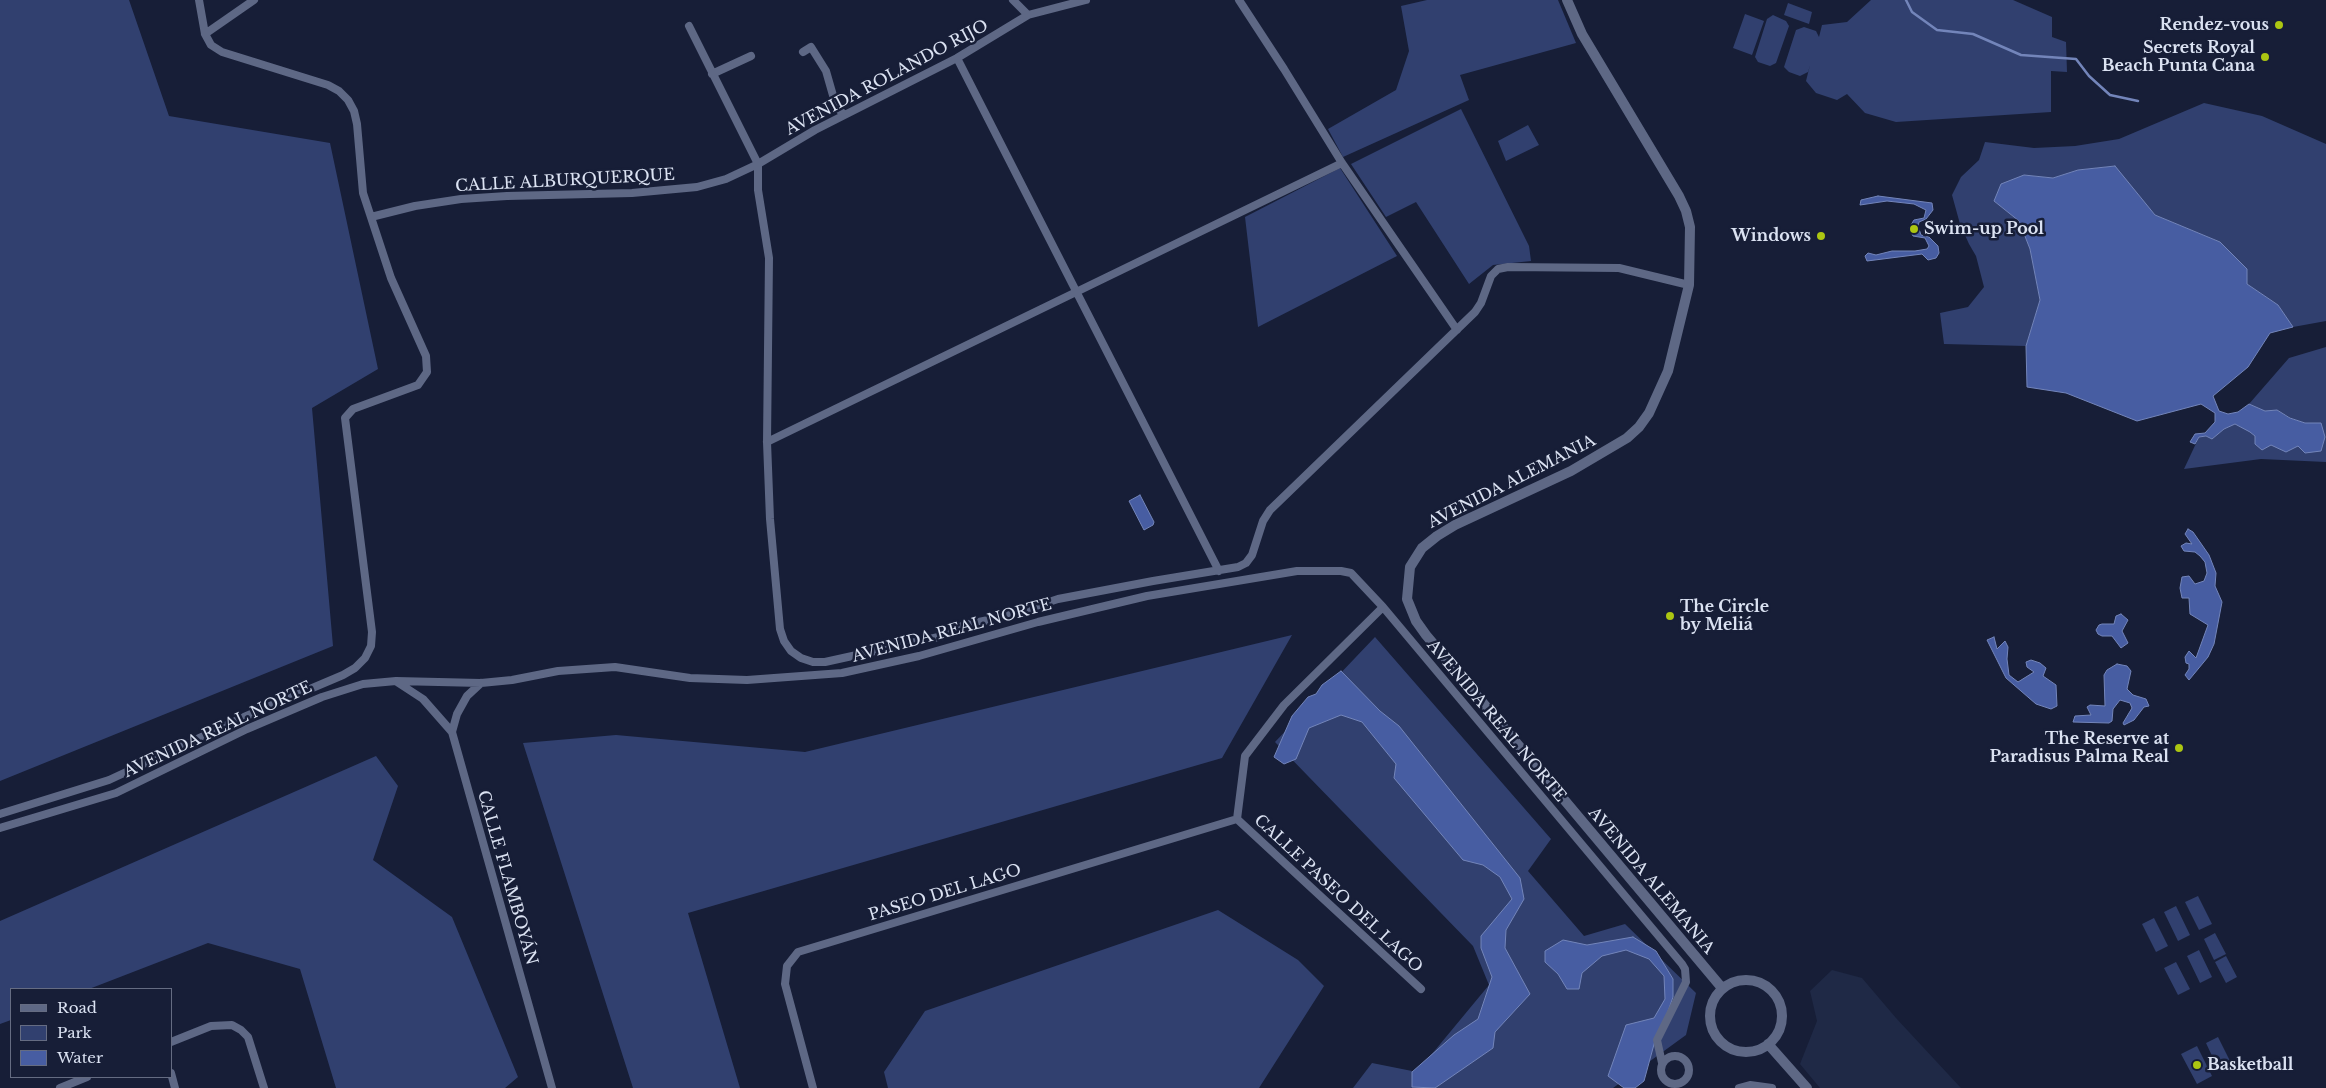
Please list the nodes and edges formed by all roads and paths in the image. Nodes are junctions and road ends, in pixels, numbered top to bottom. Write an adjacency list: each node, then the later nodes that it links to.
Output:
1 (199, 0): 9 (street)
2 (254, 0): 9 (street)
3 (1013, 0): 7 (street)
4 (1086, 0): 7 (street, AVENIDA ROLANDO RIJO)
5 (1239, 0): 15 (street)
6 (1567, 0): 18 (street, AVENIDA ALEMANIA)
7 (1028, 15): 12 (street, AVENIDA ROLANDO RIJO)
8 (688, 26): 13 (street)
9 (205, 34): 17 (street)
10 (803, 52): 14 (street)
11 (751, 56): 13 (street)
12 (957, 58): 14 (street, AVENIDA ROLANDO RIJO); 19 (street)
13 (712, 74): 16 (street)
14 (844, 115): 16 (street, AVENIDA ROLANDO RIJO)
15 (1342, 163): 19 (street); 20 (street)
16 (758, 164): 17 (street, CALLE ALBURQUERQUE); 21 (street)
17 (371, 217): 27 (street)
18 (1689, 285): 20 (street); 30 (street, AVENIDA ALEMANIA)
19 (1076, 293): 21 (street); 22 (street)
20 (1457, 330): 22 (street)
21 (767, 442): 22 (street)
22 (1219, 571)
23 (1383, 607): 25 (street, AVENIDA REAL NORTE); 28 (street); 34 (street, AVENIDA REAL NORTE)
24 (396, 682): 25 (street, AVENIDA REAL NORTE); 26 (street); 29 (street, AVENIDA REAL NORTE)
25 (481, 683): 26 (street)
26 (452, 732): 42 (street, CALLE FLAMBOYÁN)
27 (0, 814)
28 (1237, 819): 31 (street, CALLE PASEO DEL LAGO); 43 (street, PASEO DEL LAGO)
29 (0, 828)
30 (1722, 988): 33 (street); 33 (street)
31 (1421, 989)
32 (172, 1042): 41 (street)
33 (1768, 1044): 48 (street)
34 (1659, 1050): 35 (street); 36 (street, AVENIDA REAL NORTE)
35 (1671, 1056): 36 (street); 38 (street)
36 (1662, 1063): 39 (street)
37 (85, 1078): 40 (street)
38 (1686, 1078): 39 (street); 45 (street)
39 (1676, 1084): 44 (street)
40 (60, 1088)
41 (264, 1088)
42 (552, 1088)
43 (813, 1088)
44 (1683, 1088)
45 (1690, 1088)
46 (1739, 1088): 47 (street)
47 (1772, 1088)
48 (1807, 1088)

